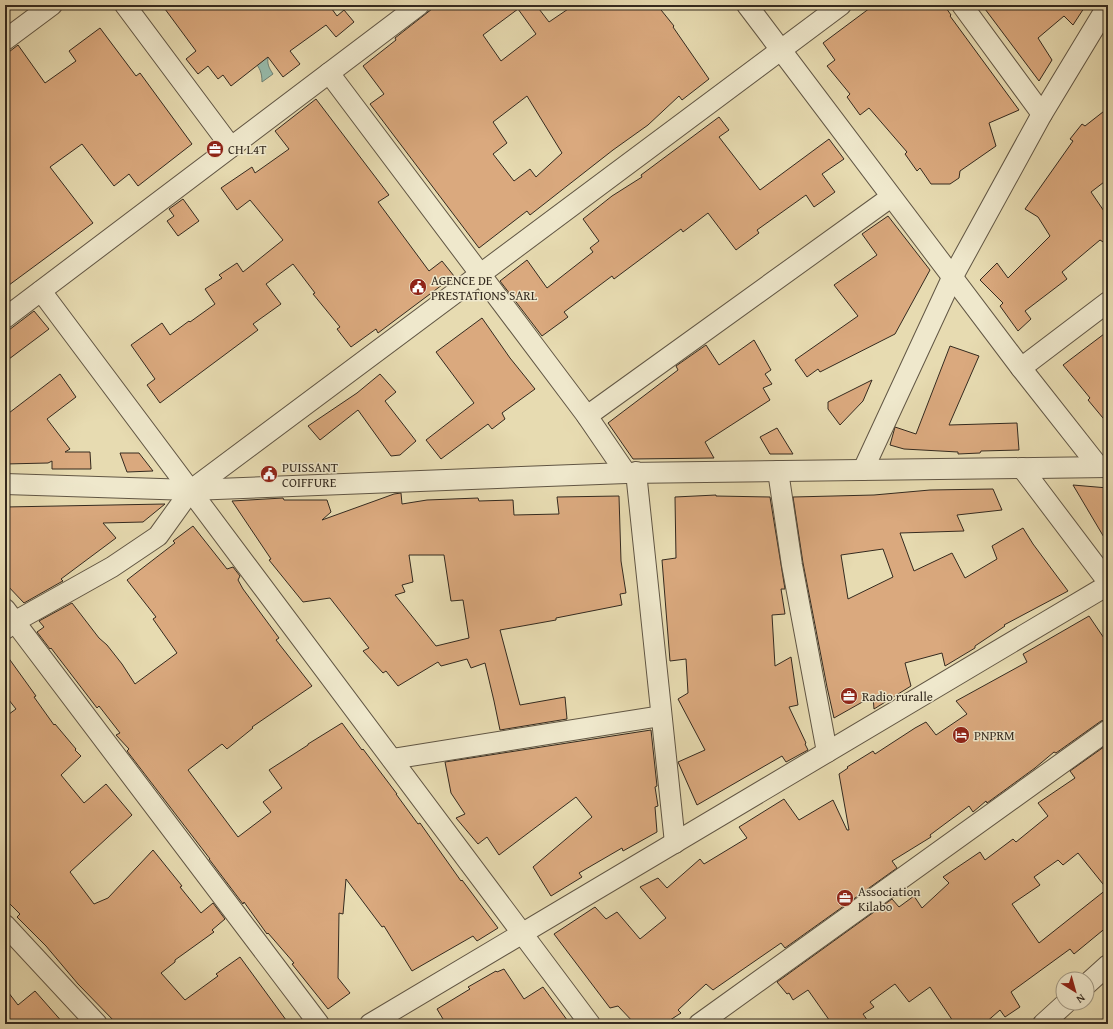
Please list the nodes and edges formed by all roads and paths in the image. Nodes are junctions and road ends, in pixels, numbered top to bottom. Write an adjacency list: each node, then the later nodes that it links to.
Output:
1 (52, 5): 8 (street)
2 (125, 5): 12 (street)
3 (419, 5): 10 (street)
4 (747, 5): 9 (street)
5 (841, 5): 9 (street)
6 (962, 5): 11 (street)
7 (1108, 5): 11 (street)
8 (5, 40)
9 (781, 50): 13 (street); 14 (street)
10 (329, 73): 12 (street); 14 (street)
11 (1042, 114): 15 (street)
12 (232, 147): 16 (street)
13 (891, 198): 15 (street); 20 (street)
14 (481, 274): 20 (street); 27 (street)
15 (952, 278): 19 (street); 23 (street)
16 (41, 291): 18 (street); 27 (street)
17 (1108, 302): 19 (street)
18 (5, 318)
19 (1021, 368): 21 (street)
20 (587, 416): 25 (street)
21 (1103, 467): 22 (street)
22 (1022, 468): 23 (street); 28 (street)
23 (863, 470): 24 (street)
24 (778, 471): 25 (street); 33 (street)
25 (631, 473): 27 (street); 31 (street)
26 (5, 484): 27 (street)
27 (191, 490): 30 (street); 34 (street)
28 (1108, 582)
29 (1108, 586): 33 (street)
30 (8, 620): 42 (street)
31 (661, 716): 34 (street); 35 (street)
32 (1108, 730): 45 (street)
33 (827, 752): 35 (street)
34 (392, 759): 37 (street)
35 (675, 842): 37 (street)
36 (5, 926): 41 (street)
37 (522, 934): 43 (street); 44 (street)
38 (1108, 965): 39 (street)
39 (1095, 977)
40 (1057, 1011): 46 (street)
41 (97, 1024)
42 (319, 1024)
43 (370, 1024)
44 (590, 1024)
45 (699, 1024)
46 (1043, 1024)

